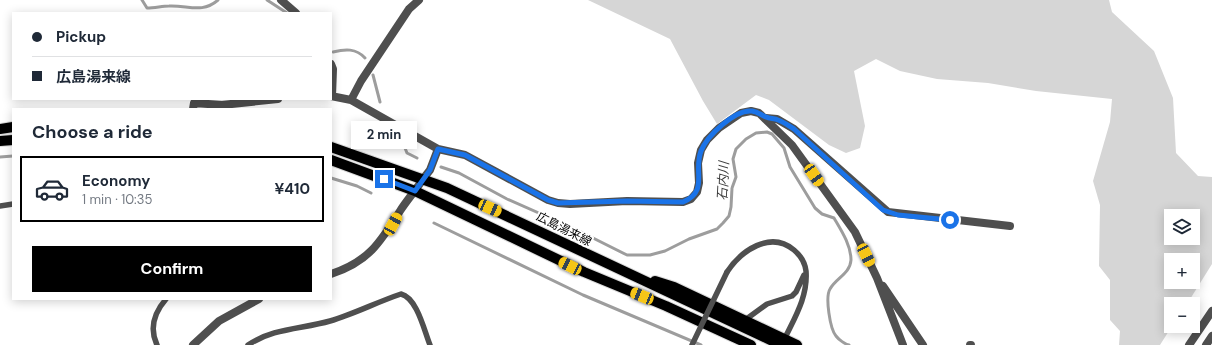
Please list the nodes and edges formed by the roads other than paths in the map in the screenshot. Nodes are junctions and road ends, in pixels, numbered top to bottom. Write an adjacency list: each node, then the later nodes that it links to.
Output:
1 (281, 0): 3 (street)
2 (419, 0): 8 (street)
3 (295, 12)
4 (332, 66): 5 (street)
5 (332, 82)
6 (332, 96): 8 (street)
7 (269, 100): 9 (street)
8 (351, 100): 16 (street)
9 (192, 108)
10 (766, 118): 16 (street); 22 (street); 26 (street)
11 (12, 127): 12 (main road)
12 (0, 129)
13 (12, 140): 14 (main road)
14 (0, 141)
15 (332, 147): 18 (main road, 広島湯来線)
16 (438, 149): 18 (street)
17 (332, 160): 19 (main road)
18 (424, 179): 19 (street); 25 (main road, 広島湯来線)
19 (415, 191): 24 (street); 38 (main road)
20 (12, 204): 21 (lane)
21 (0, 206)
22 (1010, 226)
23 (806, 272): 30 (lane); 32 (lane); 37 (lane, bridge)
24 (332, 274)
25 (626, 274): 30 (main road); 32 (main road, 広島湯来線)
26 (877, 278): 40 (street); 41 (street)
27 (165, 300): 33 (lane)
28 (257, 300): 34 (street)
29 (1212, 312): 42 (street)
30 (745, 320): 32 (main road)
31 (1212, 336): 43 (street)
32 (783, 341): 39 (main road)
33 (157, 345)
34 (193, 345)
35 (248, 345): 36 (lane)
36 (430, 345)
37 (692, 345)
38 (751, 345)
39 (798, 345)
40 (903, 345)
41 (923, 345)
42 (1189, 345)
43 (1206, 345)

